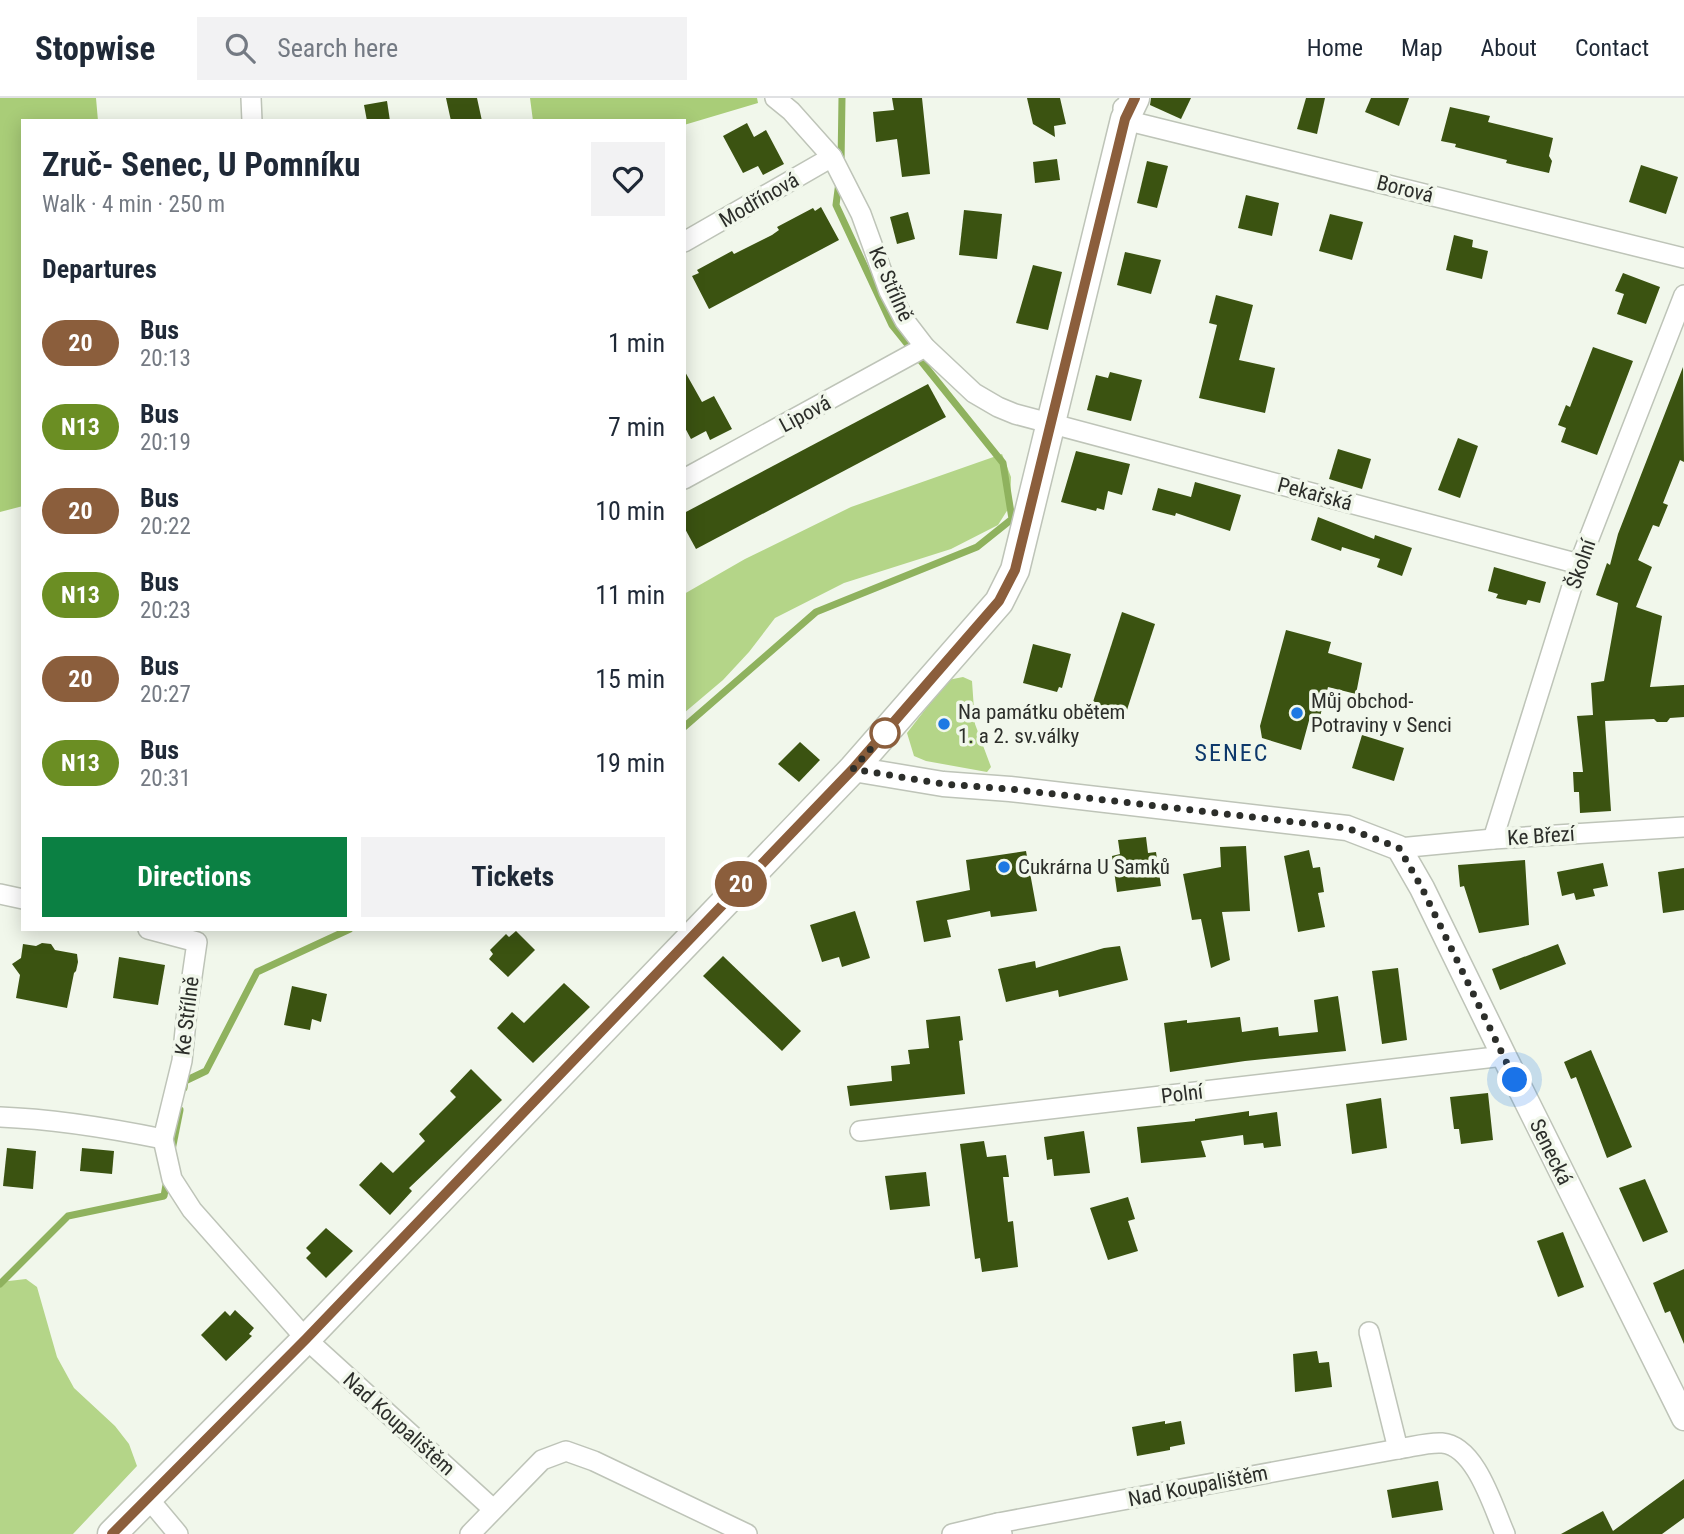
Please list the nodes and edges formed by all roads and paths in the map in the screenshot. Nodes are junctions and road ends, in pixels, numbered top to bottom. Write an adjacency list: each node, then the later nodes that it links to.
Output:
1 (251, 98): 4 (street)
2 (775, 98): 5 (street, Ke Střílně)
3 (1127, 105): 7 (street, Borová); 10 (main road)
4 (252, 119)
5 (832, 157): 6 (street, Modřínová); 9 (street, Ke Střílně)
6 (686, 241)
7 (1684, 258)
8 (1684, 295): 12 (street, Školní)
9 (925, 347): 10 (street, Ke Střílně); 11 (street, Lipová)
10 (1051, 423): 12 (street, Pekařská); 13 (main road)
11 (686, 478)
12 (1579, 564): 15 (street, Školní)
13 (853, 769): 16 (street); 26 (main road)
14 (1684, 827): 15 (street, Ke Březí)
15 (1493, 839): 16 (street, Ke Březí)
16 (1399, 848): 21 (street, Senecká)
17 (0, 894): 18 (street)
18 (21, 899)
19 (162, 931): 20 (street, Ke Střílně)
20 (198, 936): 24 (street, Ke Střílně)
21 (1504, 1056): 23 (street, Polní); 27 (street, Senecká)
22 (0, 1117): 24 (street)
23 (860, 1131)
24 (163, 1139): 26 (street, Ke Střílně)
25 (1369, 1332): 28 (street)
26 (306, 1339): 29 (main road); 30 (street, Nad Koupalištěm)
27 (1684, 1418)
28 (1398, 1449): 31 (street, Nad Koupalištěm); 37 (street, Nad Koupalištěm)
29 (147, 1497): 32 (main road); 33 (street)
30 (493, 1509): 34 (street); 35 (street)
31 (1000, 1529): 36 (street, Nad Koupalištěm)
32 (112, 1534)
33 (178, 1534)
34 (470, 1534)
35 (747, 1534)
36 (952, 1534)
37 (1505, 1534)

